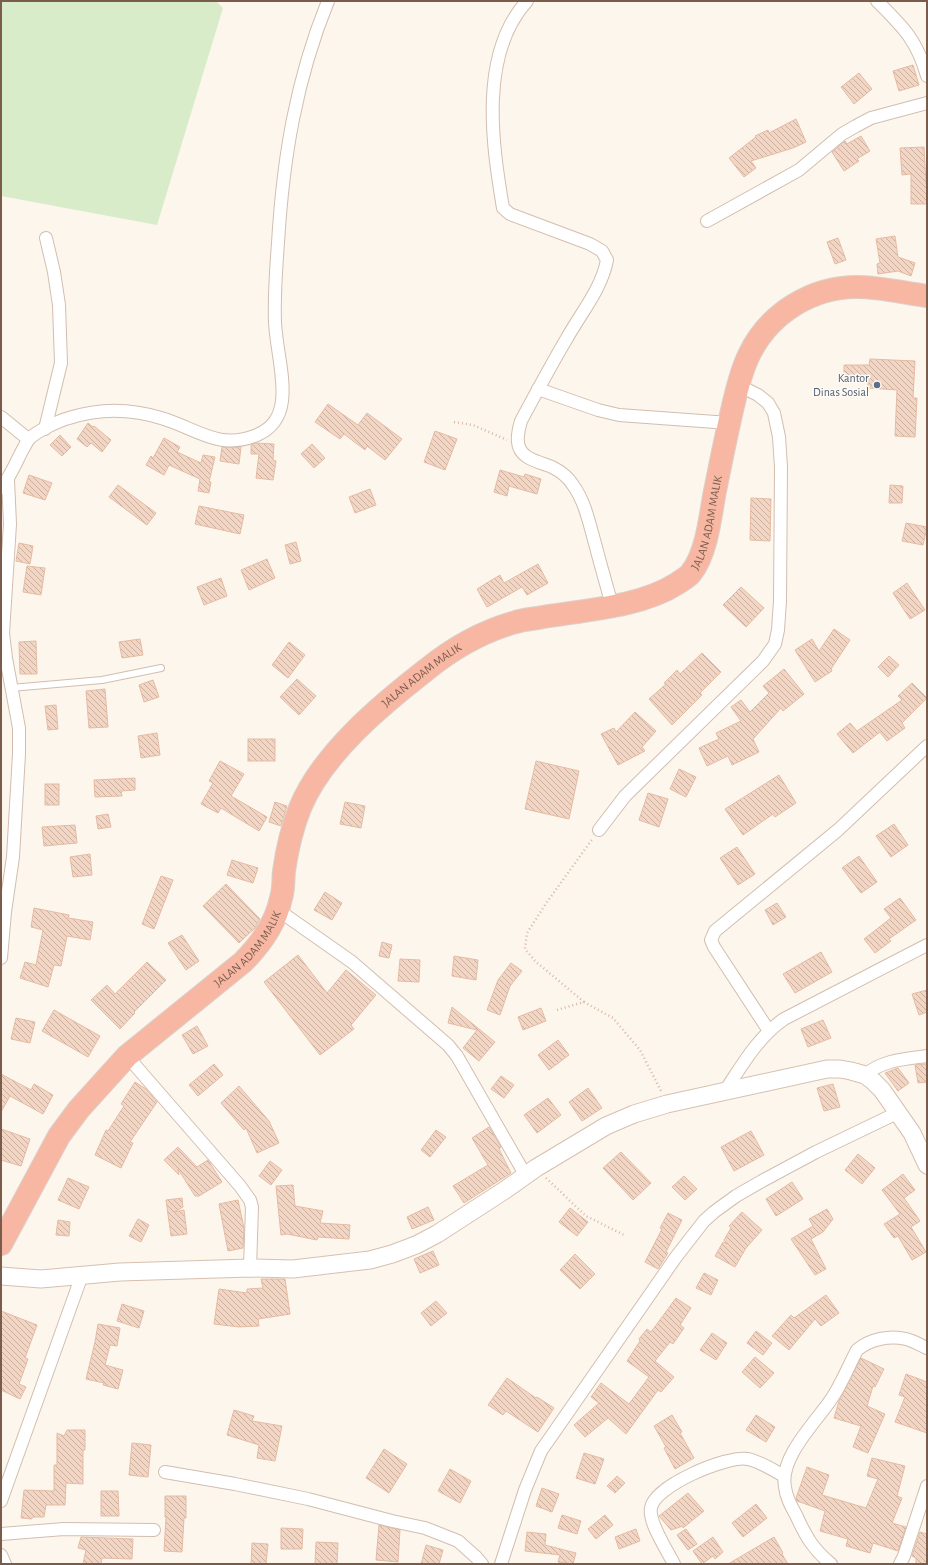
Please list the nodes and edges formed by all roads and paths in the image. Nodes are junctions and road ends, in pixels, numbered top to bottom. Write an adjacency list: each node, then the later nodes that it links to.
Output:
1 (328, 1): 14 (street)
2 (527, 1): 10 (street)
3 (877, 1): 4 (street)
4 (927, 76)
5 (927, 103): 6 (street)
6 (707, 221)
7 (46, 238): 14 (street)
8 (927, 296): 9 (highway, JALAN ADAM MALIK)
9 (738, 385): 13 (highway, JALAN ADAM MALIK); 22 (street)
10 (538, 389): 13 (street); 16 (street)
11 (1, 417): 15 (street)
12 (454, 422): 16 (path)
13 (729, 423): 18 (highway, JALAN ADAM MALIK)
14 (45, 429): 15 (street)
15 (28, 439): 17 (street)
16 (518, 443): 18 (street)
17 (4, 484): 20 (street)
18 (612, 606): 23 (highway, JALAN ADAM MALIK)
19 (161, 668): 20 (lane)
20 (11, 688): 25 (street)
21 (927, 746): 28 (street)
22 (599, 830): 26 (path)
23 (278, 910): 29 (highway, JALAN ADAM MALIK); 36 (street)
24 (927, 945): 28 (street)
25 (1, 958)
26 (584, 1002): 27 (path); 33 (path)
27 (557, 1010)
28 (769, 1031): 32 (street)
29 (128, 1056): 38 (highway, JALAN ADAM MALIK); 39 (street)
30 (927, 1056): 31 (street)
31 (865, 1075): 32 (main road); 34 (main road)
32 (726, 1091): 33 (main road)
33 (667, 1104): 36 (main road)
34 (897, 1113): 35 (main road); 52 (street)
35 (927, 1165)
36 (531, 1172): 37 (path); 39 (main road)
37 (624, 1235)
38 (1, 1244)
39 (250, 1268): 40 (main road)
40 (82, 1275): 41 (main road); 46 (street)
41 (1, 1276)
42 (927, 1348): 44 (street)
43 (165, 1472): 51 (street)
44 (784, 1476): 53 (street); 54 (street)
45 (927, 1486): 55 (street)
46 (1, 1501)
47 (154, 1530): 48 (street)
48 (1, 1534)
49 (1, 1555): 50 (street)
50 (5, 1564)
51 (482, 1564)
52 (501, 1564)
53 (674, 1564)
54 (831, 1564)
55 (900, 1564)

